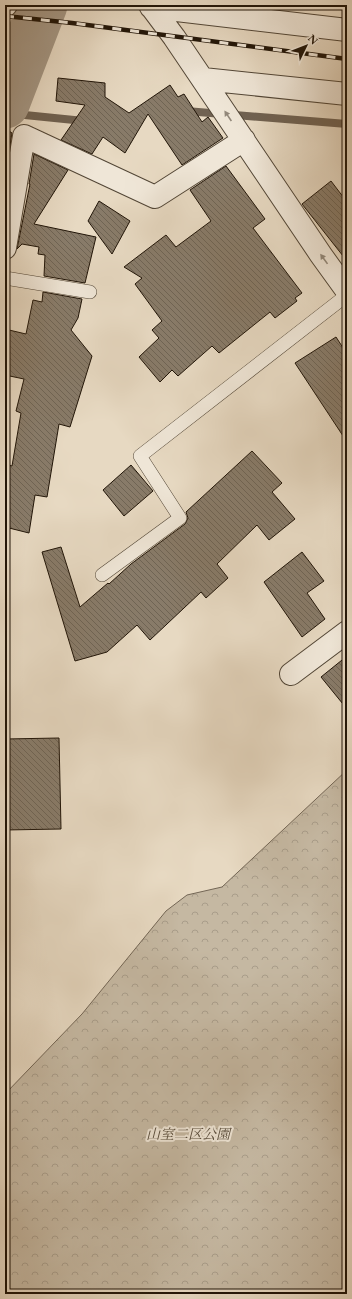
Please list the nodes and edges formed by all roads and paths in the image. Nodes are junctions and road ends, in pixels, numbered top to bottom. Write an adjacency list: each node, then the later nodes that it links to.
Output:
1 (151, 6): 2 (street); 3 (street)
2 (347, 30)
3 (203, 79): 4 (street); 5 (street, one-way to 3)
4 (347, 94)
5 (244, 140): 6 (street); 8 (street, one-way to 5)
6 (5, 248)
7 (5, 278): 9 (lane)
8 (347, 290)
9 (90, 292)
10 (347, 295): 11 (lane)
11 (102, 575)
12 (347, 632): 13 (street)
13 (291, 674)

